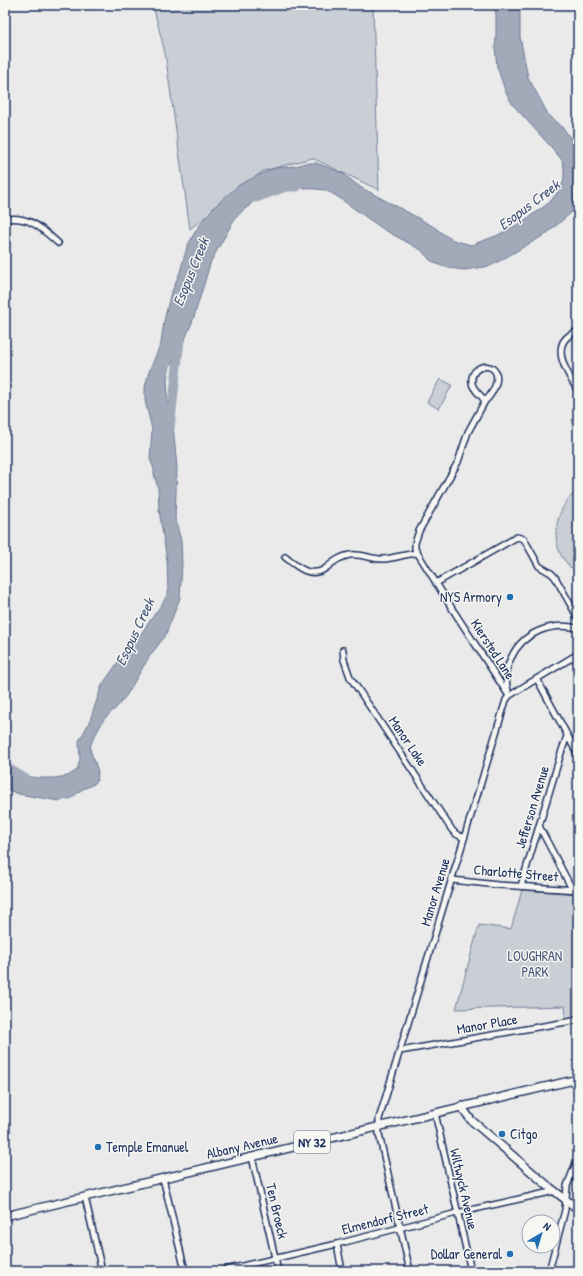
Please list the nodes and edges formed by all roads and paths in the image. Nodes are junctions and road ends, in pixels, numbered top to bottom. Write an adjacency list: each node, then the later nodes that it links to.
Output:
1 (5, 219): 2 (street)
2 (58, 243)
3 (578, 332): 4 (street)
4 (578, 391)
5 (485, 401): 5 (street); 6 (street)
6 (417, 553): 7 (street); 8 (street, Kiersted Lane)
7 (285, 558)
8 (436, 583): 9 (street); 14 (street, Kiersted Lane)
9 (578, 618)
10 (578, 628): 14 (street)
11 (343, 650): 18 (street, Manor Lake)
12 (578, 654): 13 (street)
13 (537, 679): 14 (street); 15 (street)
14 (509, 696): 18 (street, Manor Avenue)
15 (567, 736): 16 (street); 17 (street, Jefferson Avenue)
16 (578, 756)
17 (539, 826): 20 (street, Jefferson Avenue); 21 (street)
18 (464, 838): 19 (street, Manor Avenue)
19 (452, 880): 20 (street, Charlotte Street); 23 (street, Manor Avenue)
20 (521, 886): 21 (street, Charlotte Street)
21 (575, 890)
22 (578, 1020): 23 (street, Manor Place)
23 (400, 1051): 27 (street, Manor Avenue)
24 (578, 1079): 25 (main road, Albany Avenue)
25 (461, 1106): 26 (main road, Albany Avenue / NY 32); 31 (main road)
26 (434, 1113): 27 (main road, Albany Avenue / NY 32); 35 (street, Wiltwyck Avenue)
27 (378, 1126): 28 (main road, Albany Avenue / NY 32); 37 (street)
28 (252, 1157): 30 (main road, Albany Avenue / NY 32); 39 (street, Ten Broeck)
29 (578, 1158): 33 (street)
30 (163, 1178): 32 (main road, Albany Avenue / NY 32); 41 (street)
31 (556, 1191): 33 (main road); 35 (street, Elmendorf Street)
32 (85, 1197): 36 (main road, Albany Avenue / NY 32); 40 (street)
33 (566, 1199): 34 (main road); 47 (street)
34 (578, 1209)
35 (457, 1213): 37 (street, Elmendorf Street); 46 (street, Wiltwyck Avenue)
36 (5, 1216)
37 (400, 1228): 38 (street, Elmendorf Street); 45 (street)
38 (337, 1244): 39 (street, Elmendorf Street); 44 (street)
39 (275, 1258): 42 (street, Elmendorf Street); 43 (street, Ten Broeck)
40 (102, 1271)
41 (184, 1271)
42 (221, 1271)
43 (278, 1271)
44 (342, 1271)
45 (410, 1271)
46 (471, 1271)
47 (549, 1271)

